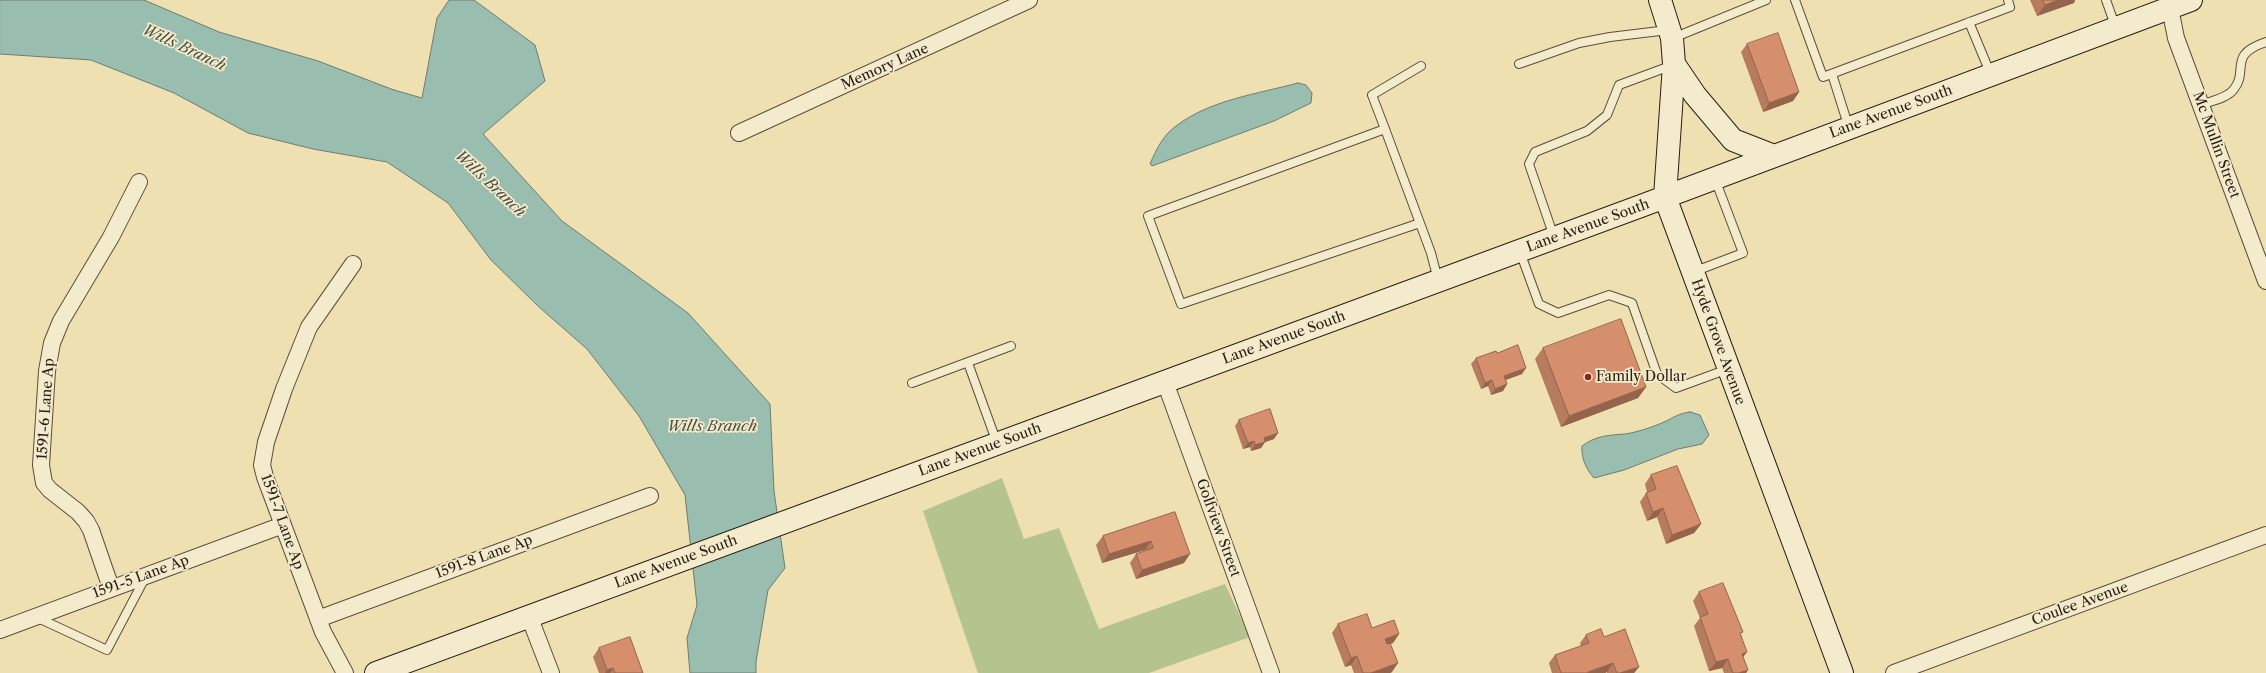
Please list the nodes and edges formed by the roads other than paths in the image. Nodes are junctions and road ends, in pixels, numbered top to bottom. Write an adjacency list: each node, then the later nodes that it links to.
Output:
1 (1029, 0): 21 (street, Memory Lane)
2 (1660, 0): 11 (main road, Hyde Grove Avenue)
3 (1766, 0): 11 (lane)
4 (1796, 0): 16 (lane)
5 (2008, 0): 9 (lane)
6 (2106, 0): 10 (lane)
7 (2191, 0): 8 (main road, Lane Avenue South)
8 (2169, 4): 10 (main road, Lane Avenue South); 18 (street, Mc Mullin Street)
9 (1969, 22): 16 (lane); 17 (lane)
10 (2116, 29): 17 (main road, Lane Avenue South)
11 (1671, 34): 13 (lane); 14 (main road, Hyde Grove Avenue)
12 (2266, 42): 18 (lane)
13 (1519, 64)
14 (1674, 64): 22 (main road); 25 (main road, Hyde Grove Avenue); 27 (lane)
15 (1421, 66): 20 (lane)
16 (1832, 74): 19 (lane)
17 (1991, 75): 19 (main road, Lane Avenue South)
18 (2201, 105): 32 (street, Mc Mullin Street)
19 (1849, 128): 22 (main road, Lane Avenue South)
20 (1385, 129): 26 (lane); 26 (lane)
21 (739, 133)
22 (1774, 156): 23 (main road, Lane Avenue South)
23 (1715, 178): 25 (main road, Lane Avenue South); 30 (lane)
24 (140, 182): 43 (street, 1591-6 Lane Ap)
25 (1665, 197): 27 (main road, Lane Avenue South); 30 (main road, Hyde Grove Avenue)
26 (1420, 223): 31 (lane)
27 (1554, 238): 28 (main road, Lane Avenue South)
28 (1519, 251): 31 (main road, Lane Avenue South); 35 (lane)
29 (353, 264): 40 (street, 1591-7 Lane Ap)
30 (1693, 272): 35 (main road, Hyde Grove Avenue)
31 (1438, 281): 36 (main road, Lane Avenue South)
32 (2266, 281)
33 (1011, 346): 34 (lane)
34 (968, 362): 37 (lane); 38 (lane)
35 (1728, 369): 52 (main road, Hyde Grove Avenue)
36 (1165, 382): 38 (main road, Lane Avenue South); 51 (street, Golfview Street)
37 (912, 383)
38 (997, 444): 45 (main road, Lane Avenue South)
39 (650, 496): 46 (street, 1591-8 Lane Ap)
40 (283, 526): 42 (street, 1591-5 Lane Ap); 46 (street, 1591-7 Lane Ap)
41 (2266, 535): 53 (street, Coulee Avenue)
42 (148, 574): 43 (street, 1591-5 Lane Ap); 44 (lane)
43 (111, 588): 44 (street, 1591-5 Lane Ap)
44 (35, 616): 47 (street, 1591-5 Lane Ap)
45 (529, 616): 49 (main road, Lane Avenue South); 50 (street)
46 (318, 619): 48 (street, 1591-7 Lane Ap)
47 (0, 630)
48 (345, 673)
49 (376, 673)
50 (551, 673)
51 (1271, 673)
52 (1842, 673)
53 (1894, 673)

